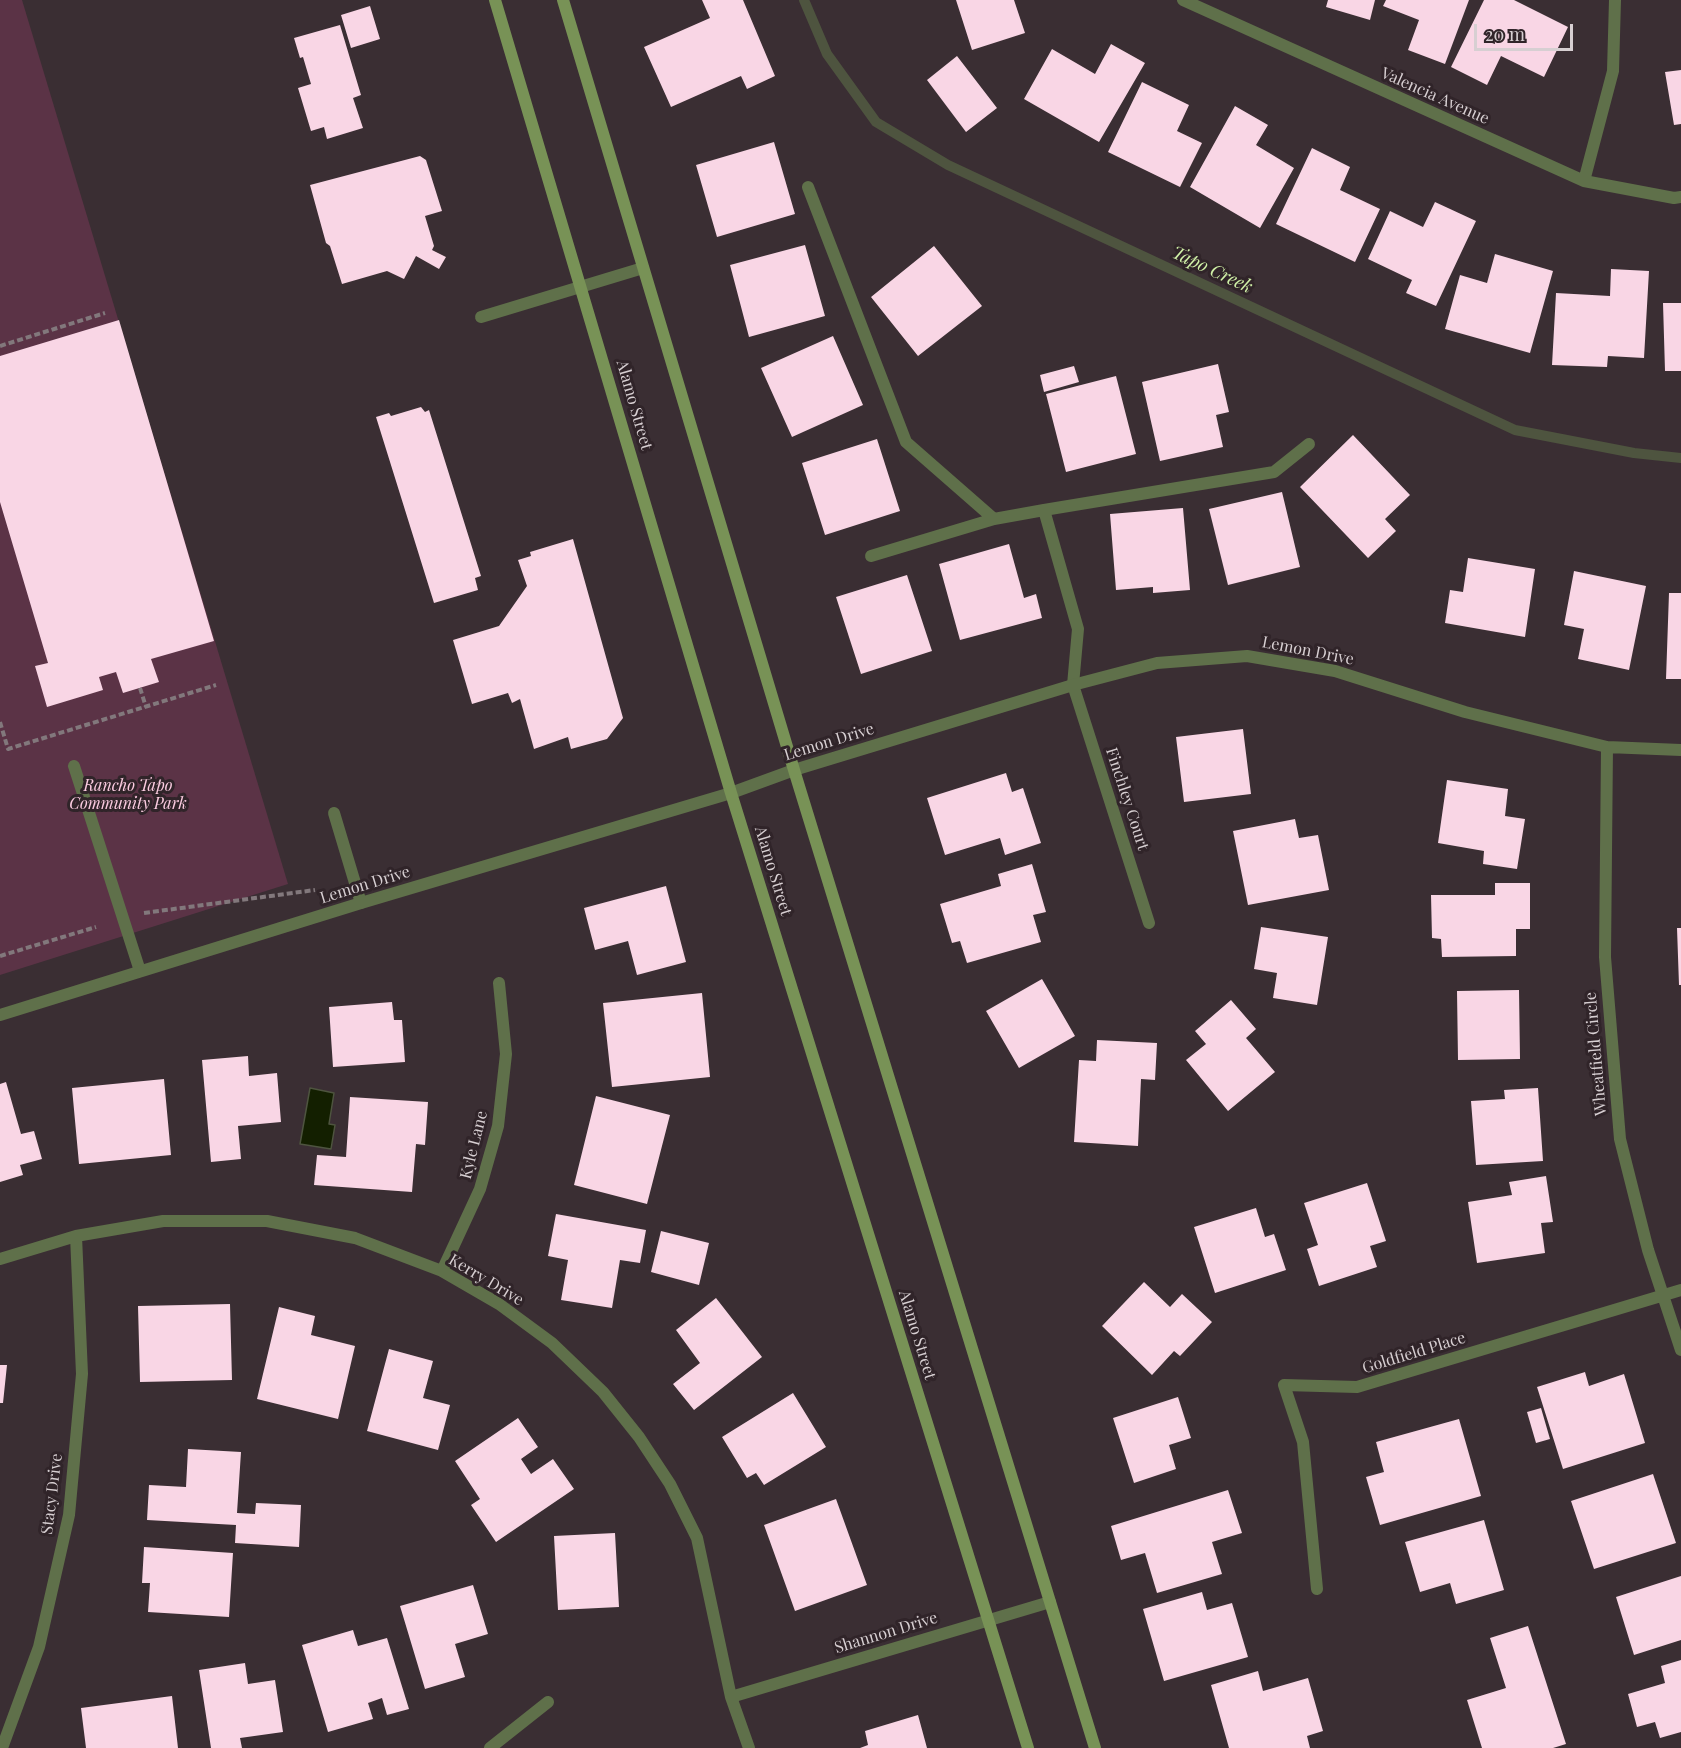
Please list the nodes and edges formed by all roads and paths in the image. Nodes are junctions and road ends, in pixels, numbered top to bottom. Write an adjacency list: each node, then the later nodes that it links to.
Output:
1 (495, 0): 9 (main road, Alamo Street)
2 (563, 0): 8 (main road)
3 (1183, 0): 5 (street, Valencia Avenue)
4 (1615, 0): 5 (street)
5 (1584, 181): 7 (street, Valencia Avenue)
6 (808, 188): 15 (street)
7 (1681, 198)
8 (643, 268): 9 (street); 26 (main road)
9 (582, 286): 11 (street); 27 (main road, Alamo Street)
10 (105, 313): 12 (path)
11 (481, 317)
12 (0, 346)
13 (1309, 444): 14 (street)
14 (1044, 510): 15 (street); 18 (street)
15 (994, 519): 16 (street)
16 (871, 556)
17 (216, 685): 20 (path)
18 (1073, 685): 23 (street, Lemon Drive); 26 (street, Lemon Drive); 32 (street, Finchley Court)
19 (140, 688): 20 (path)
20 (146, 706): 22 (path)
21 (0, 722): 22 (path)
22 (2, 732)
23 (1607, 747): 24 (street, Lemon Drive); 42 (street, Wheatfield Circle)
24 (1681, 750)
25 (74, 766): 35 (street)
26 (794, 770): 27 (street, Lemon Drive); 45 (main road)
27 (731, 793): 30 (street, Lemon Drive); 46 (main road, Alamo Street)
28 (334, 813): 30 (street)
29 (315, 890): 31 (path)
30 (361, 903): 35 (street, Lemon Drive)
31 (137, 914)
32 (1149, 923)
33 (96, 927): 34 (path)
34 (0, 956)
35 (140, 971): 37 (street, Lemon Drive)
36 (499, 983): 40 (street, Kyle Lane)
37 (0, 1015)
38 (76, 1236): 39 (street, Kerry Drive); 40 (street, Kerry Drive); 49 (street, Stacy Drive)
39 (0, 1259)
40 (442, 1272): 47 (street, Kerry Drive)
41 (1681, 1290): 42 (street, Goldfield Place)
42 (1664, 1295): 43 (street, Wheatfield Circle); 44 (street, Goldfield Place)
43 (1681, 1350)
44 (1317, 1589)
45 (1050, 1602): 46 (street, Shannon Drive); 53 (main road)
46 (988, 1619): 47 (street, Shannon Drive); 52 (main road, Alamo Street)
47 (731, 1697): 51 (street, Kerry Drive)
48 (548, 1702): 50 (street)
49 (2, 1748)
50 (490, 1748)
51 (750, 1748)
52 (1028, 1748)
53 (1095, 1748)

